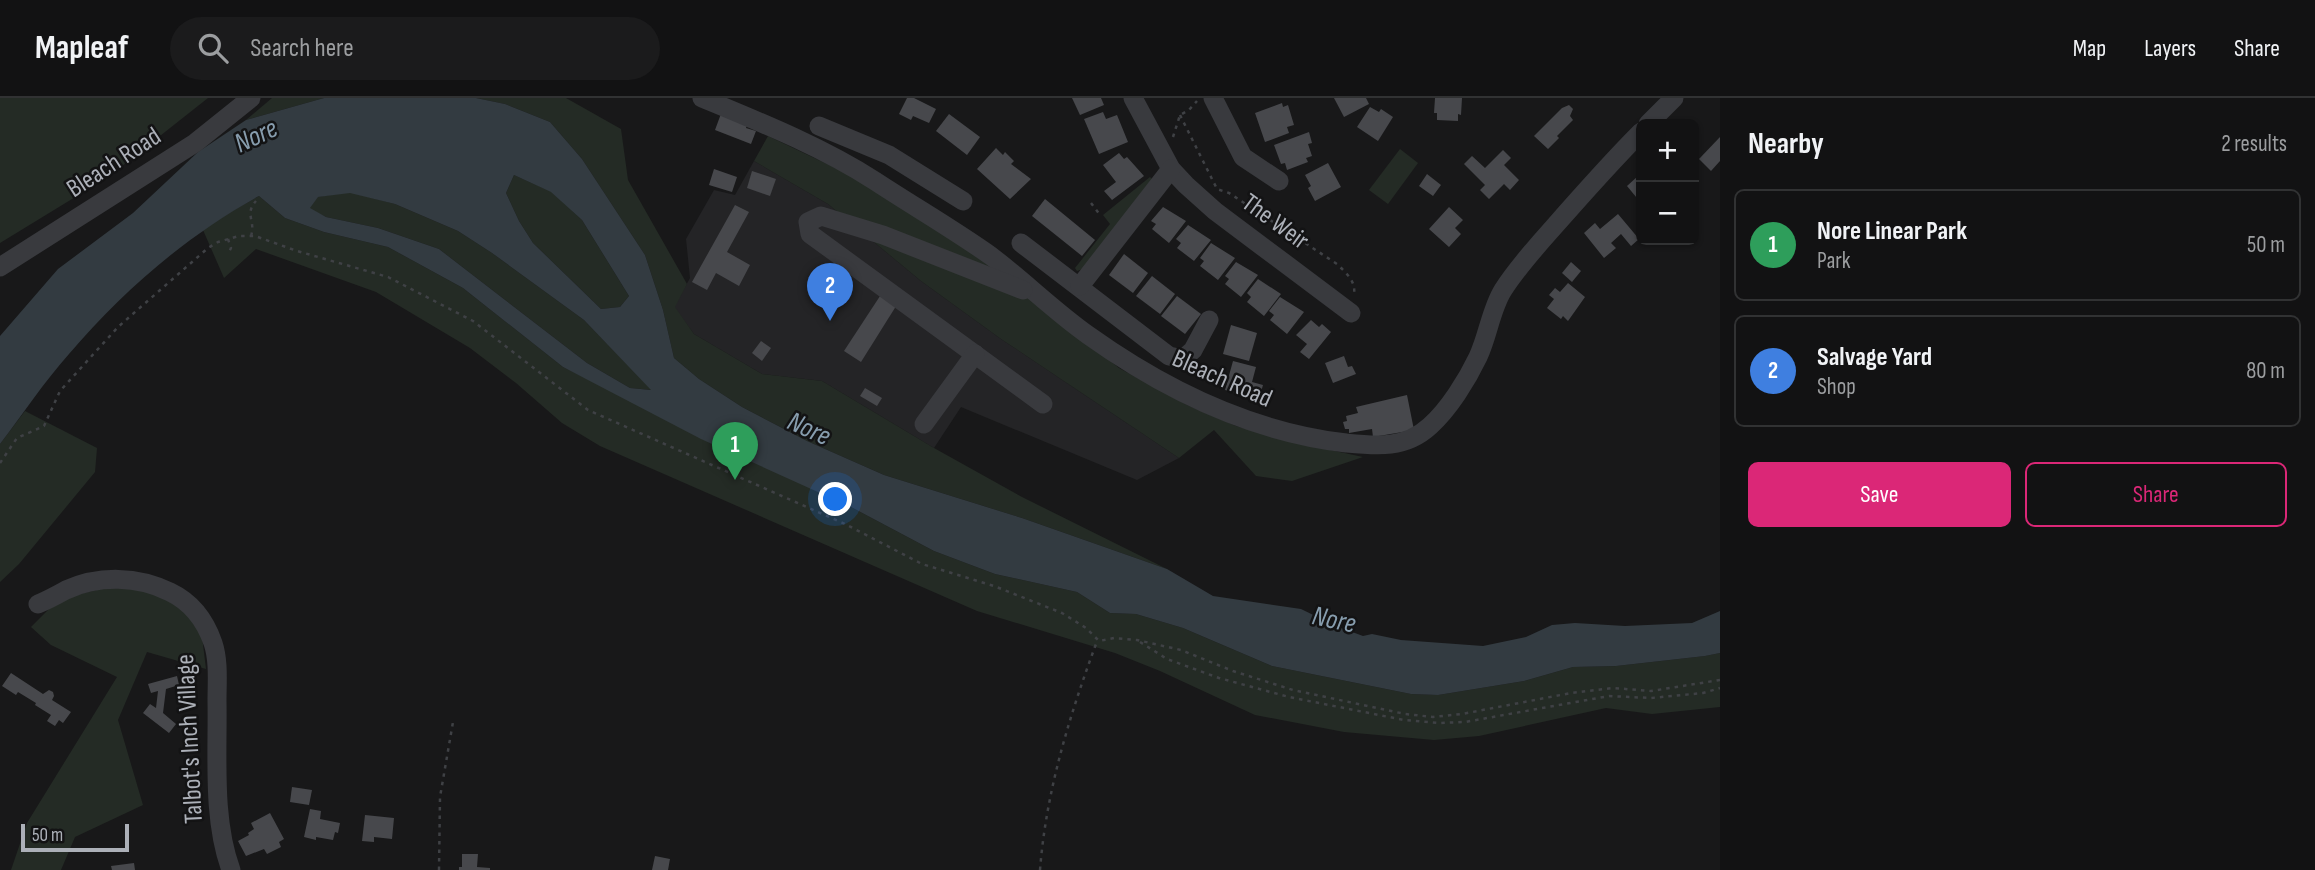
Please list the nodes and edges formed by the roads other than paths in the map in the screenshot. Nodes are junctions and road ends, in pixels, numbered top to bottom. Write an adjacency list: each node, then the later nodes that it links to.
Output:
1 (251, 98): 15 (street, Bleach Road)
2 (702, 98): 11 (street, Bleach Road)
3 (1133, 98): 10 (street, The Weir)
4 (1213, 98): 12 (street)
5 (1674, 98): 6 (street)
6 (1653, 119)
7 (819, 126): 9 (street)
8 (1636, 137): 17 (street, Bleach Road)
9 (889, 155): 11 (street); 13 (street)
10 (1171, 169): 16 (street); 18 (street, The Weir)
11 (873, 179): 17 (street, Bleach Road)
12 (1279, 181)
13 (963, 201)
14 (1021, 243): 16 (street)
15 (0, 267)
16 (1080, 286): 19 (street)
17 (1040, 296): 20 (street)
18 (1351, 313)
19 (1209, 320)
20 (975, 354): 21 (street); 22 (street)
21 (1043, 404)
22 (924, 424)
23 (38, 604): 24 (street, Talbot's Inch Village)
24 (230, 870)

